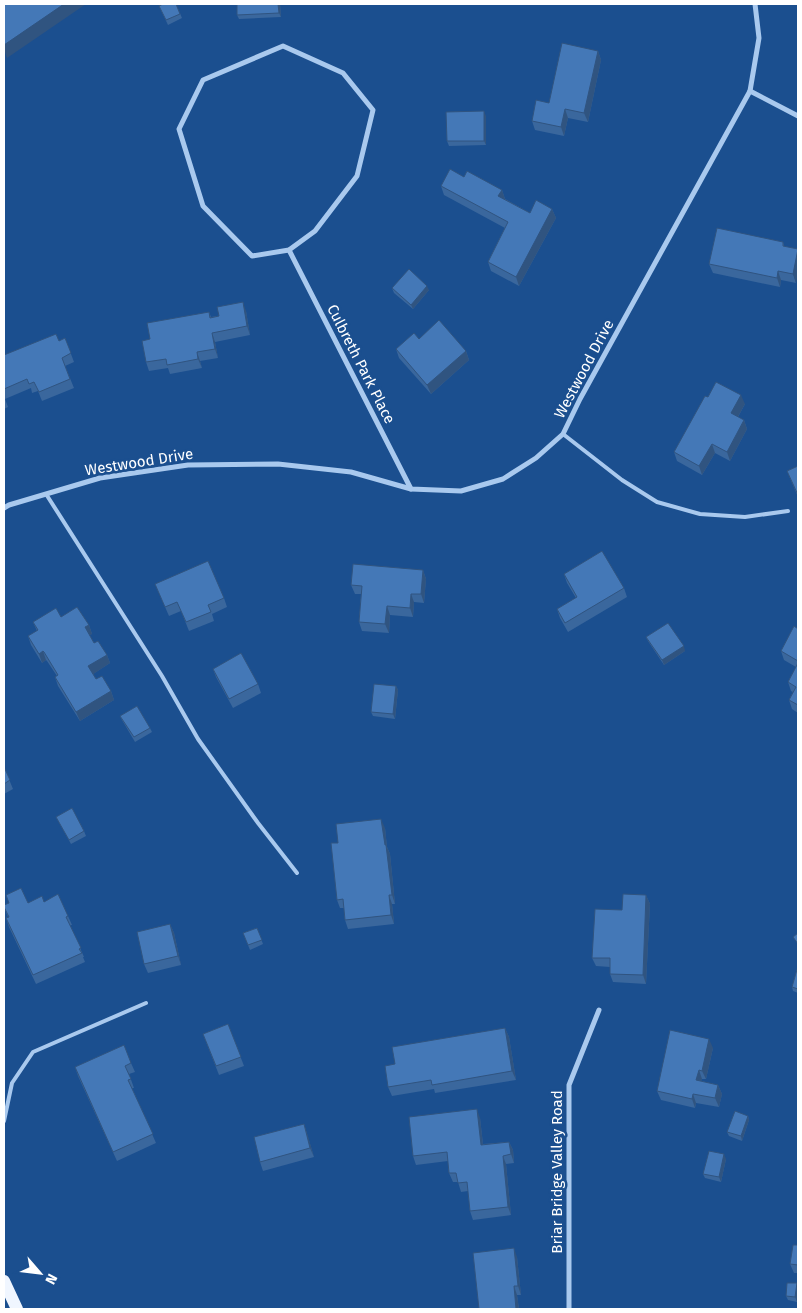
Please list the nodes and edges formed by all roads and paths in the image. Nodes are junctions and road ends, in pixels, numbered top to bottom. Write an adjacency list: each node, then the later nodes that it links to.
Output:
1 (755, 4): 2 (street, Westwood Drive)
2 (750, 91): 3 (street); 5 (street, Westwood Drive)
3 (798, 116)
4 (289, 250): 4 (street); 6 (street, Culbreth Park Place)
5 (564, 434): 6 (street, Westwood Drive); 9 (lane)
6 (411, 489): 7 (street, Westwood Drive)
7 (46, 494): 8 (street, Westwood Drive); 10 (lane)
8 (4, 508)
9 (788, 511)
10 (298, 873)
11 (146, 1003): 13 (lane)
12 (600, 1010): 16 (street, Briar Bridge Valley Road)
13 (4, 1120)
14 (4, 1281): 15 (main road)
15 (17, 1309)
16 (569, 1309)

